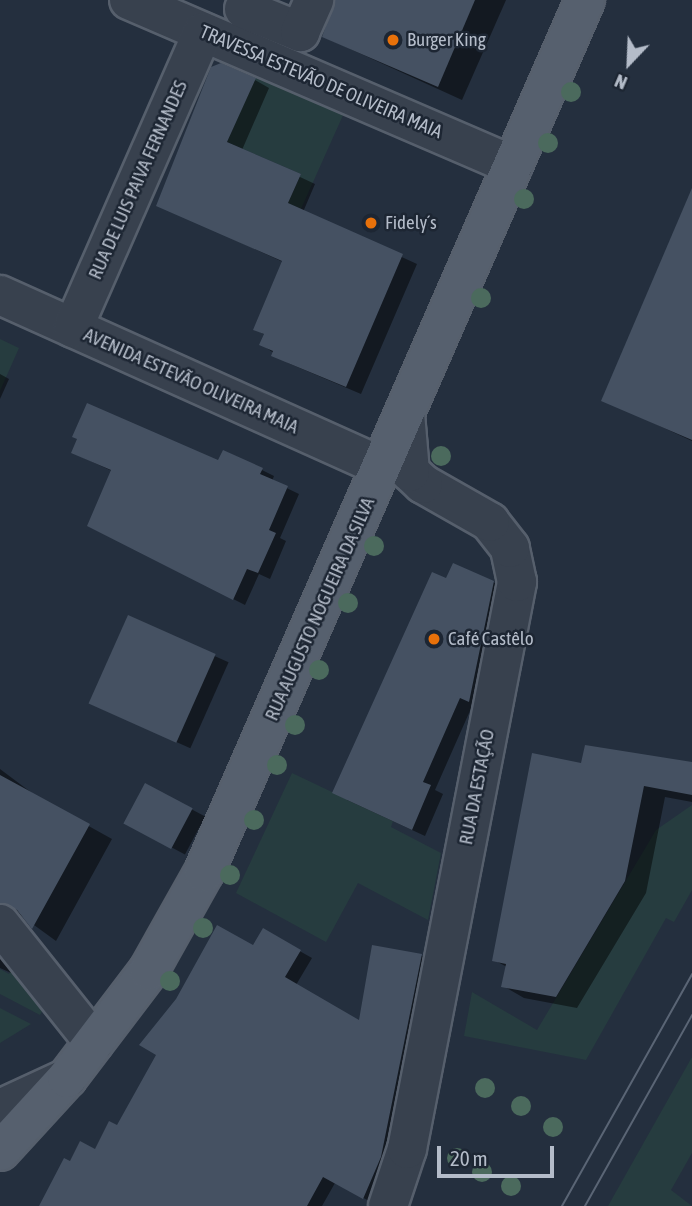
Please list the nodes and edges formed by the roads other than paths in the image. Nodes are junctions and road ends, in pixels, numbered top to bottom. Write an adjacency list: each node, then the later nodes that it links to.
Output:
1 (129, 0): 6 (street, TRAVESSA ESTEVÃO DE OLIVEIRA MAIA)
2 (314, 0): 4 (street)
3 (606, 0): 5 (main road, RUA AUGUSTO NOGUEIRA DA SILVA)
4 (244, 9)
5 (580, 14): 7 (main road, RUA AUGUSTO NOGUEIRA DA SILVA)
6 (203, 32): 7 (street, TRAVESSA ESTEVÃO DE OLIVEIRA MAIA); 9 (street, RUA DE LUIS PAIVA FERNANDES)
7 (513, 165): 10 (main road, RUA AUGUSTO NOGUEIRA DA SILVA)
8 (0, 295): 9 (street, AVENIDA ESTEVÃO OLIVEIRA MAIA)
9 (73, 328): 11 (street, AVENIDA ESTEVÃO OLIVEIRA MAIA)
10 (405, 414): 11 (main road, RUA AUGUSTO NOGUEIRA DA SILVA); 17 (street, RUA DA ESTAÇÃO)
11 (382, 467): 13 (main road, RUA AUGUSTO NOGUEIRA DA SILVA)
12 (0, 924): 13 (street)
13 (94, 1042): 14 (main road, RUA AUGUSTO NOGUEIRA DA SILVA)
14 (66, 1078): 15 (street); 16 (main road, RUA AUGUSTO NOGUEIRA DA SILVA)
15 (0, 1109)
16 (0, 1151)
17 (388, 1206)

